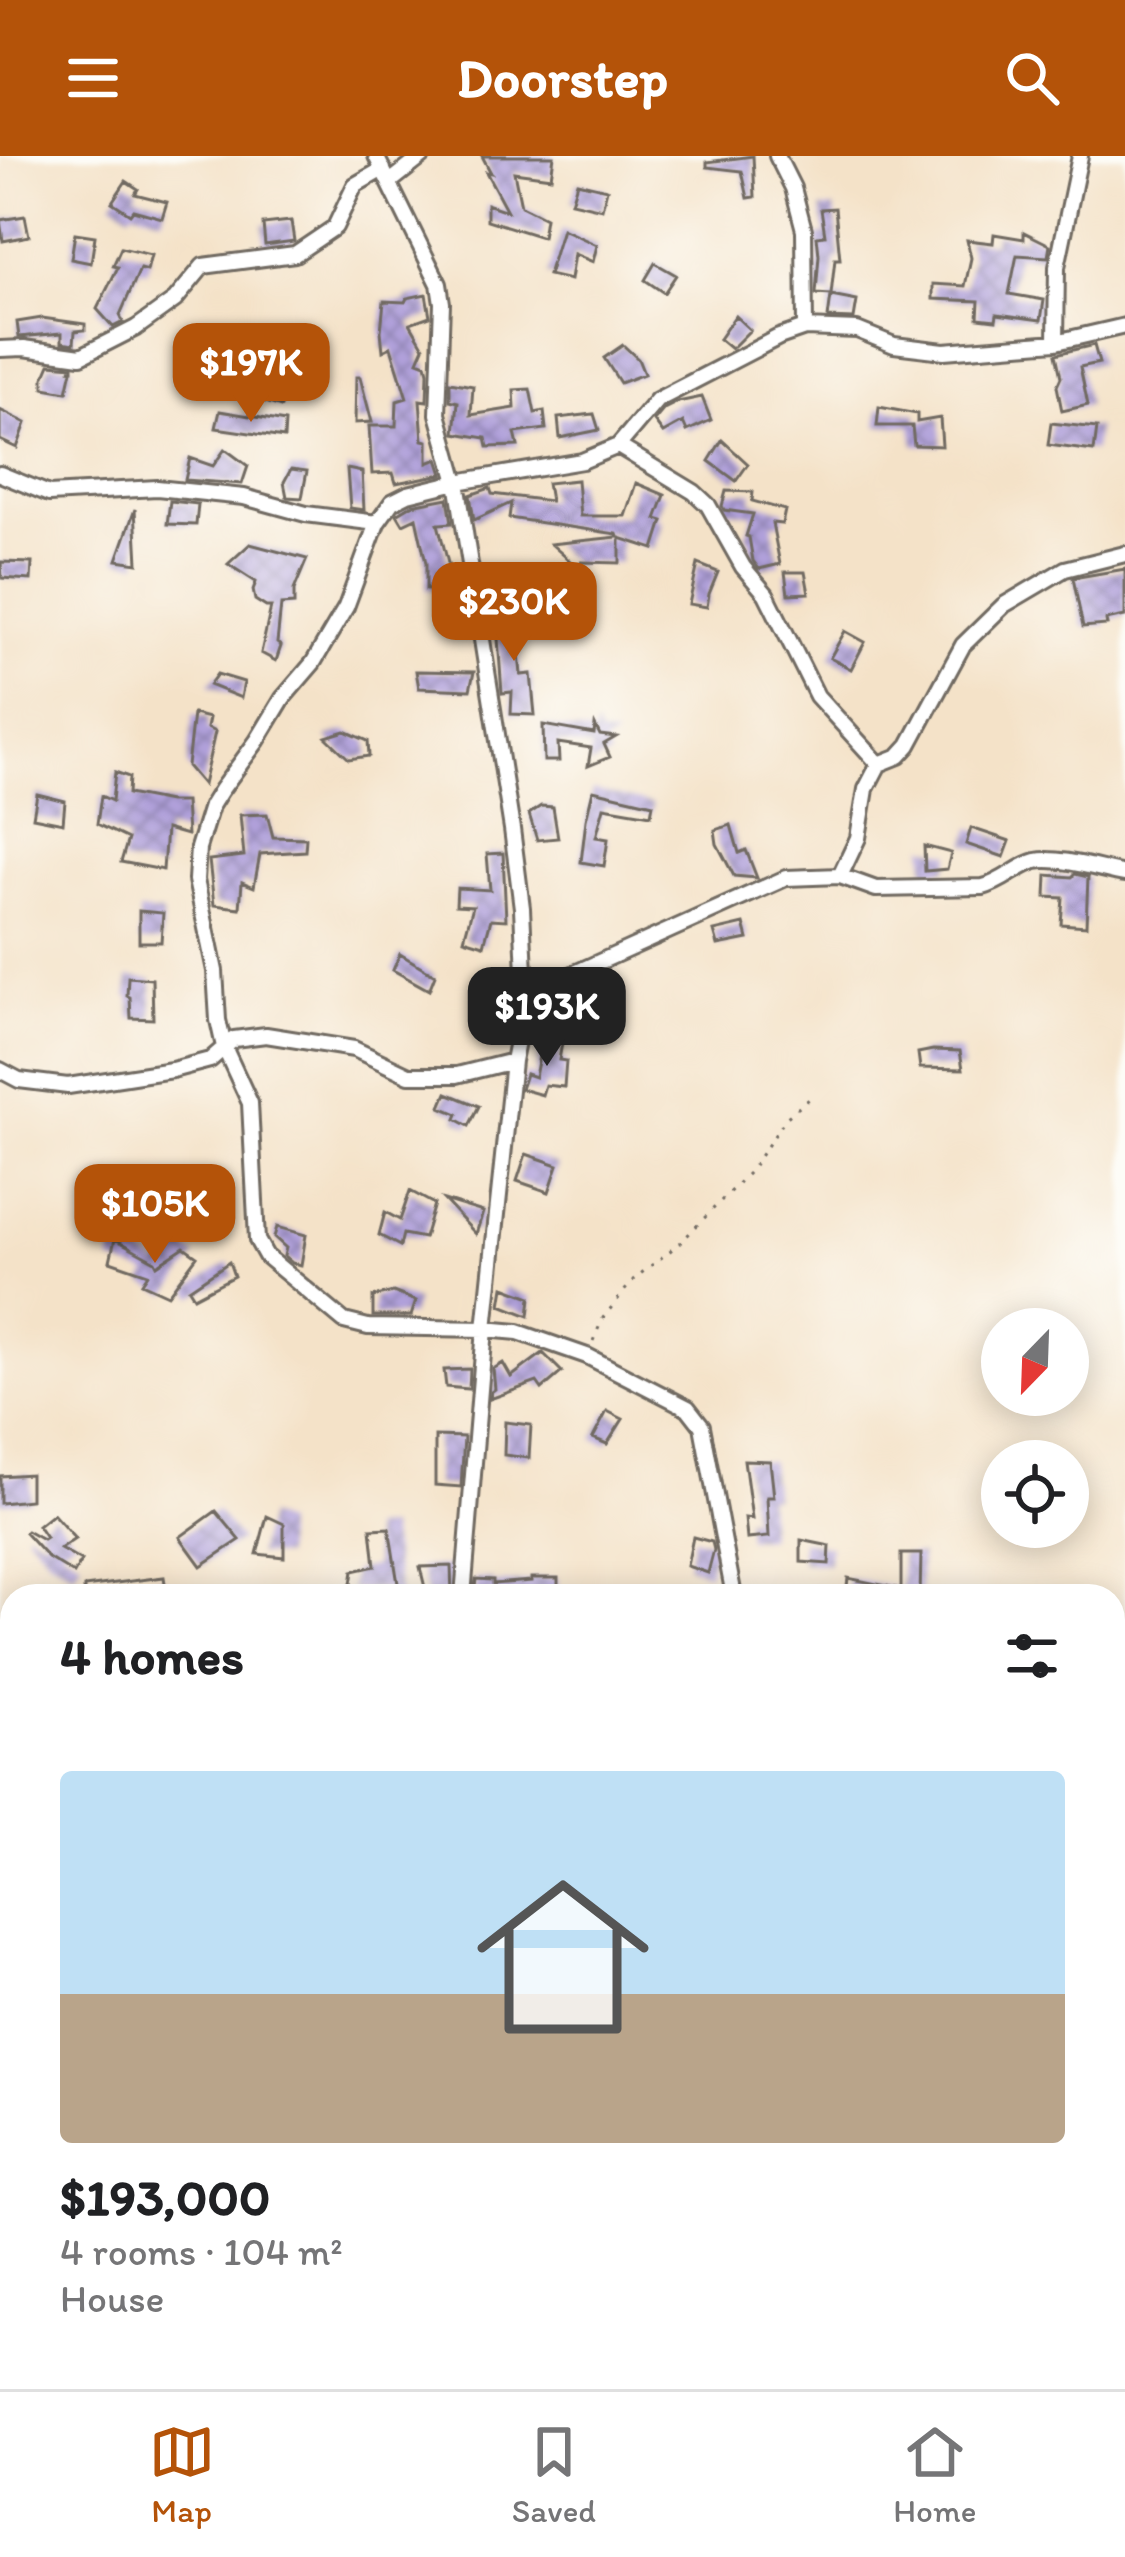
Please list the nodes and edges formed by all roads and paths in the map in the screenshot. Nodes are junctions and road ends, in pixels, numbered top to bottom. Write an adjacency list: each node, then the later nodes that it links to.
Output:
1 (422, 156): 4 (street)
2 (777, 156): 6 (street)
3 (1079, 156): 7 (street)
4 (383, 169): 8 (street); 11 (street)
5 (1125, 326): 7 (street)
6 (805, 328): 7 (street); 9 (street)
7 (1056, 342)
8 (0, 349)
9 (618, 446): 11 (street); 14 (street)
10 (0, 473): 12 (street)
11 (457, 482): 12 (street); 17 (street)
12 (377, 523): 18 (street)
13 (1125, 554): 14 (street)
14 (879, 764): 16 (street)
15 (1125, 874): 16 (street)
16 (840, 876): 17 (street)
17 (526, 995): 19 (street)
18 (224, 1047): 19 (street); 20 (street); 22 (street)
19 (513, 1061): 22 (street)
20 (0, 1070)
21 (814, 1095): 23 (path)
22 (485, 1328): 23 (street); 24 (street)
23 (587, 1356): 25 (street)
24 (464, 1584)
25 (732, 1584)

